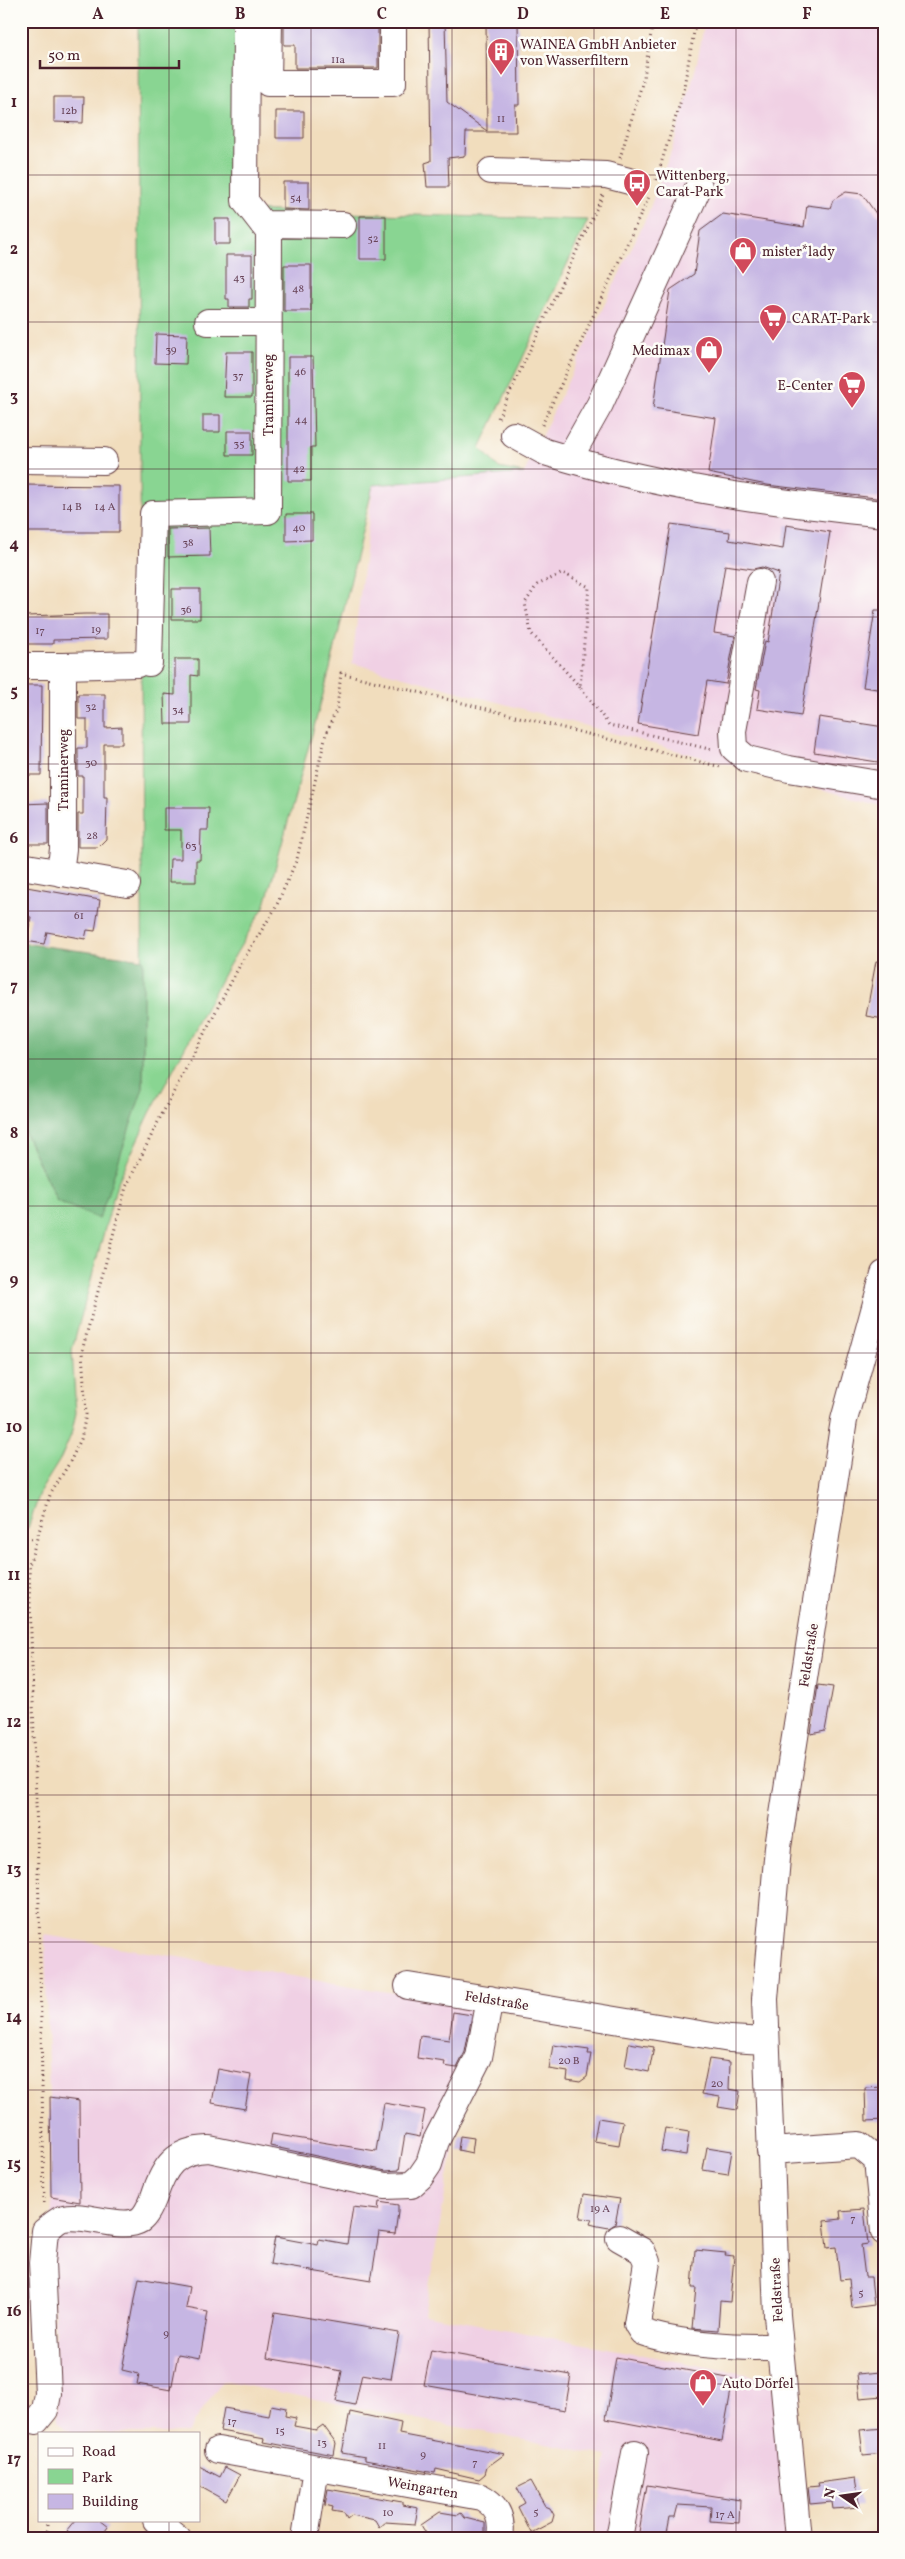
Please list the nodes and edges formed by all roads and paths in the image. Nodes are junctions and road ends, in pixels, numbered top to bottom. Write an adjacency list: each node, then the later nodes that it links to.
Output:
1 (246, 21): 9 (street, Traminerweg)
2 (269, 21): 3 (street)
3 (393, 21)
4 (653, 21): 7 (path)
5 (696, 21): 7 (path)
6 (491, 171): 7 (street)
7 (637, 184): 13 (path); 13 (path)
8 (699, 186): 15 (street)
9 (264, 224): 10 (street); 12 (street, Traminerweg)
10 (342, 225)
11 (208, 322): 12 (street)
12 (268, 322): 20 (street, Traminerweg)
13 (514, 435): 15 (street)
14 (21, 460): 16 (street)
15 (569, 460): 17 (street)
16 (104, 461)
17 (884, 514)
18 (760, 582): 22 (street)
19 (21, 666): 20 (street, Traminerweg)
20 (63, 666): 25 (street, Traminerweg)
21 (580, 687): 21 (path); 22 (path)
22 (736, 763): 23 (street); 29 (path)
23 (884, 784)
24 (21, 866): 25 (street)
25 (60, 873): 26 (street)
26 (127, 884)
27 (884, 1274): 32 (street, Feldstraße)
28 (21, 1538): 29 (path)
29 (36, 1539): 34 (path)
30 (408, 1986): 31 (street, Feldstraße)
31 (490, 1999): 32 (street, Feldstraße); 34 (street)
32 (765, 2041): 33 (street, Feldstraße)
33 (770, 2151): 35 (street); 37 (street, Feldstraße)
34 (45, 2231): 38 (street)
35 (884, 2232)
36 (619, 2238): 37 (street)
37 (779, 2346): 49 (street, Feldstraße)
38 (36, 2421)
39 (218, 2450): 41 (street, Weingarten)
40 (635, 2453): 48 (street)
41 (316, 2468): 46 (street); 47 (street, Weingarten)
42 (47, 2522): 44 (path)
43 (158, 2522): 45 (street)
44 (47, 2538)
45 (178, 2538)
46 (305, 2538)
47 (500, 2538)
48 (619, 2538)
49 (798, 2538)

